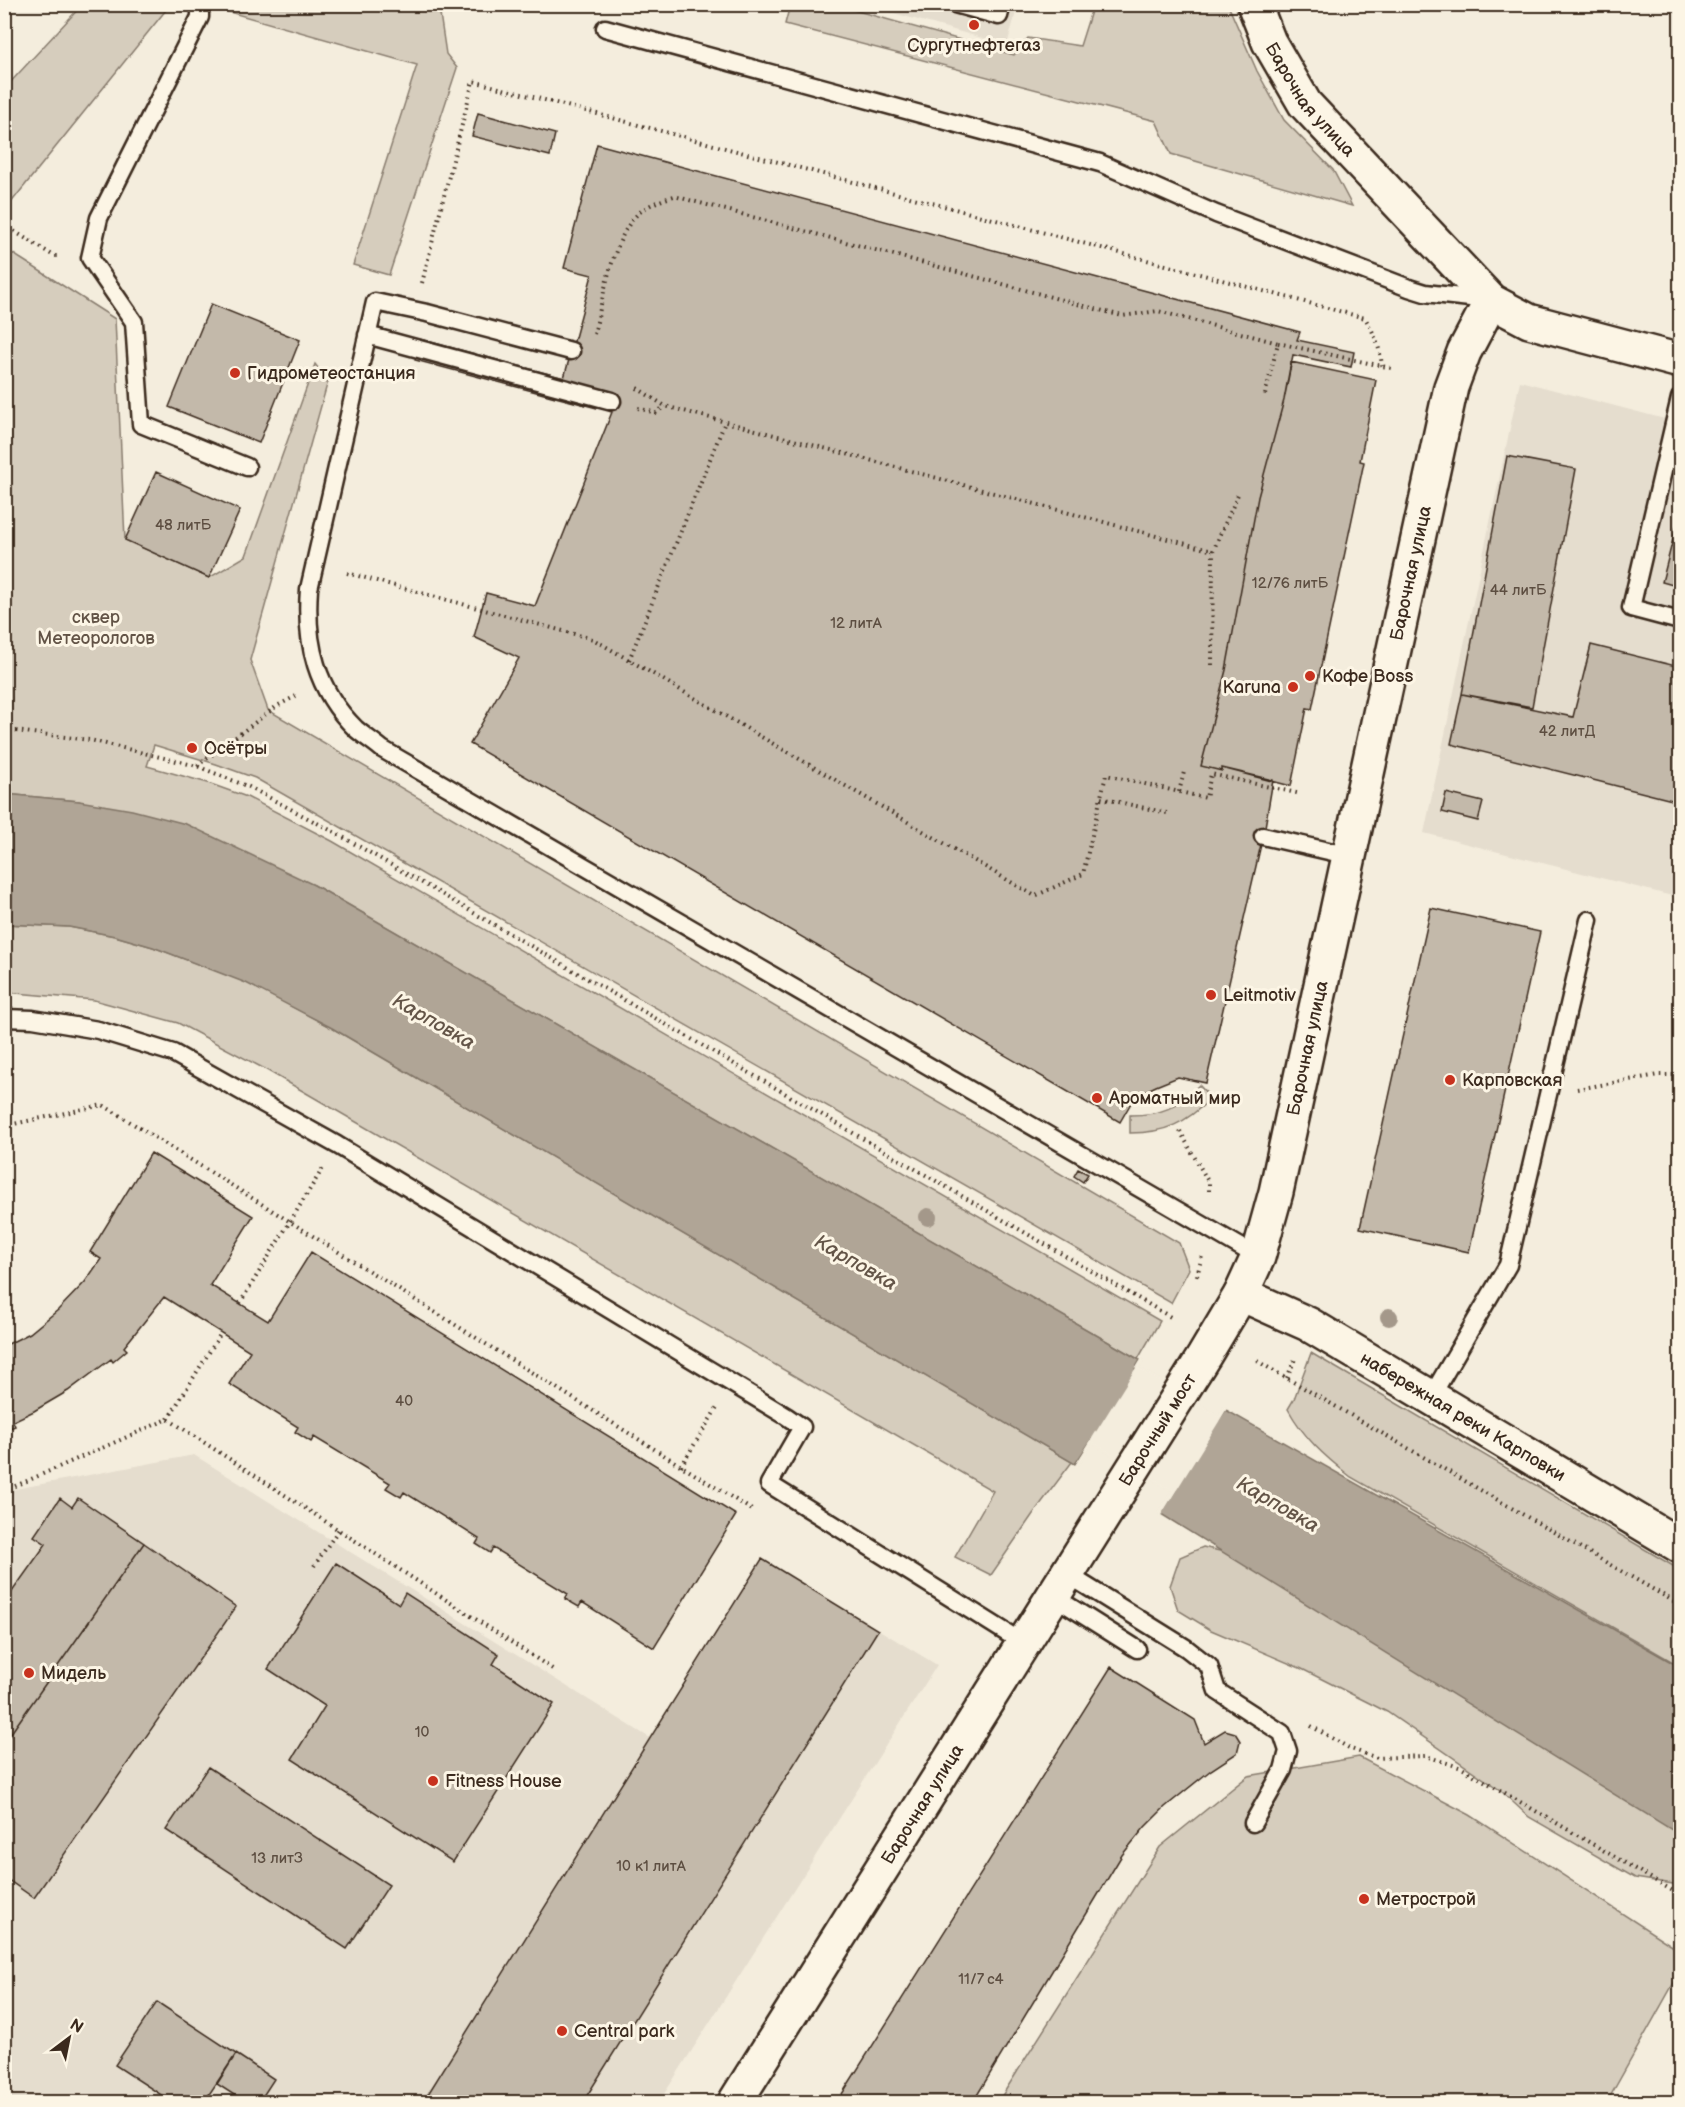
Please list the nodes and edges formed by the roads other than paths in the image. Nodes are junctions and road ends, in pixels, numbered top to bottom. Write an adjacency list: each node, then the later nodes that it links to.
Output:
1 (200, 4): 12 (lane)
2 (955, 4): 3 (lane)
3 (1002, 4)
4 (1254, 4): 6 (street, Барочная улица)
5 (605, 28): 6 (lane)
6 (1491, 301): 9 (street); 15 (street, Барочная улица)
7 (367, 336): 8 (lane); 11 (lane); 18 (lane)
8 (571, 351)
9 (1680, 361)
10 (1680, 398): 13 (lane)
11 (612, 401)
12 (247, 467)
13 (1680, 621)
14 (1263, 836): 15 (lane)
15 (1350, 856): 18 (street, Барочная улица)
16 (1589, 920): 21 (lane)
17 (4, 1018): 25 (lane)
18 (1258, 1257): 19 (street, Барочная улица)
19 (1241, 1294): 20 (street, Барочная улица); 21 (street, набережная реки Карповки)
20 (1204, 1356): 22 (street, Барочный мост)
21 (1431, 1397): 23 (street, набережная реки Карповки)
22 (1110, 1505): 24 (street, Барочная улица)
23 (1680, 1546)
24 (1060, 1585): 25 (street, Барочная улица); 26 (lane); 27 (lane)
25 (1023, 1643): 28 (street, Барочная улица)
26 (1137, 1648)
27 (1253, 1823)
28 (735, 2103)

